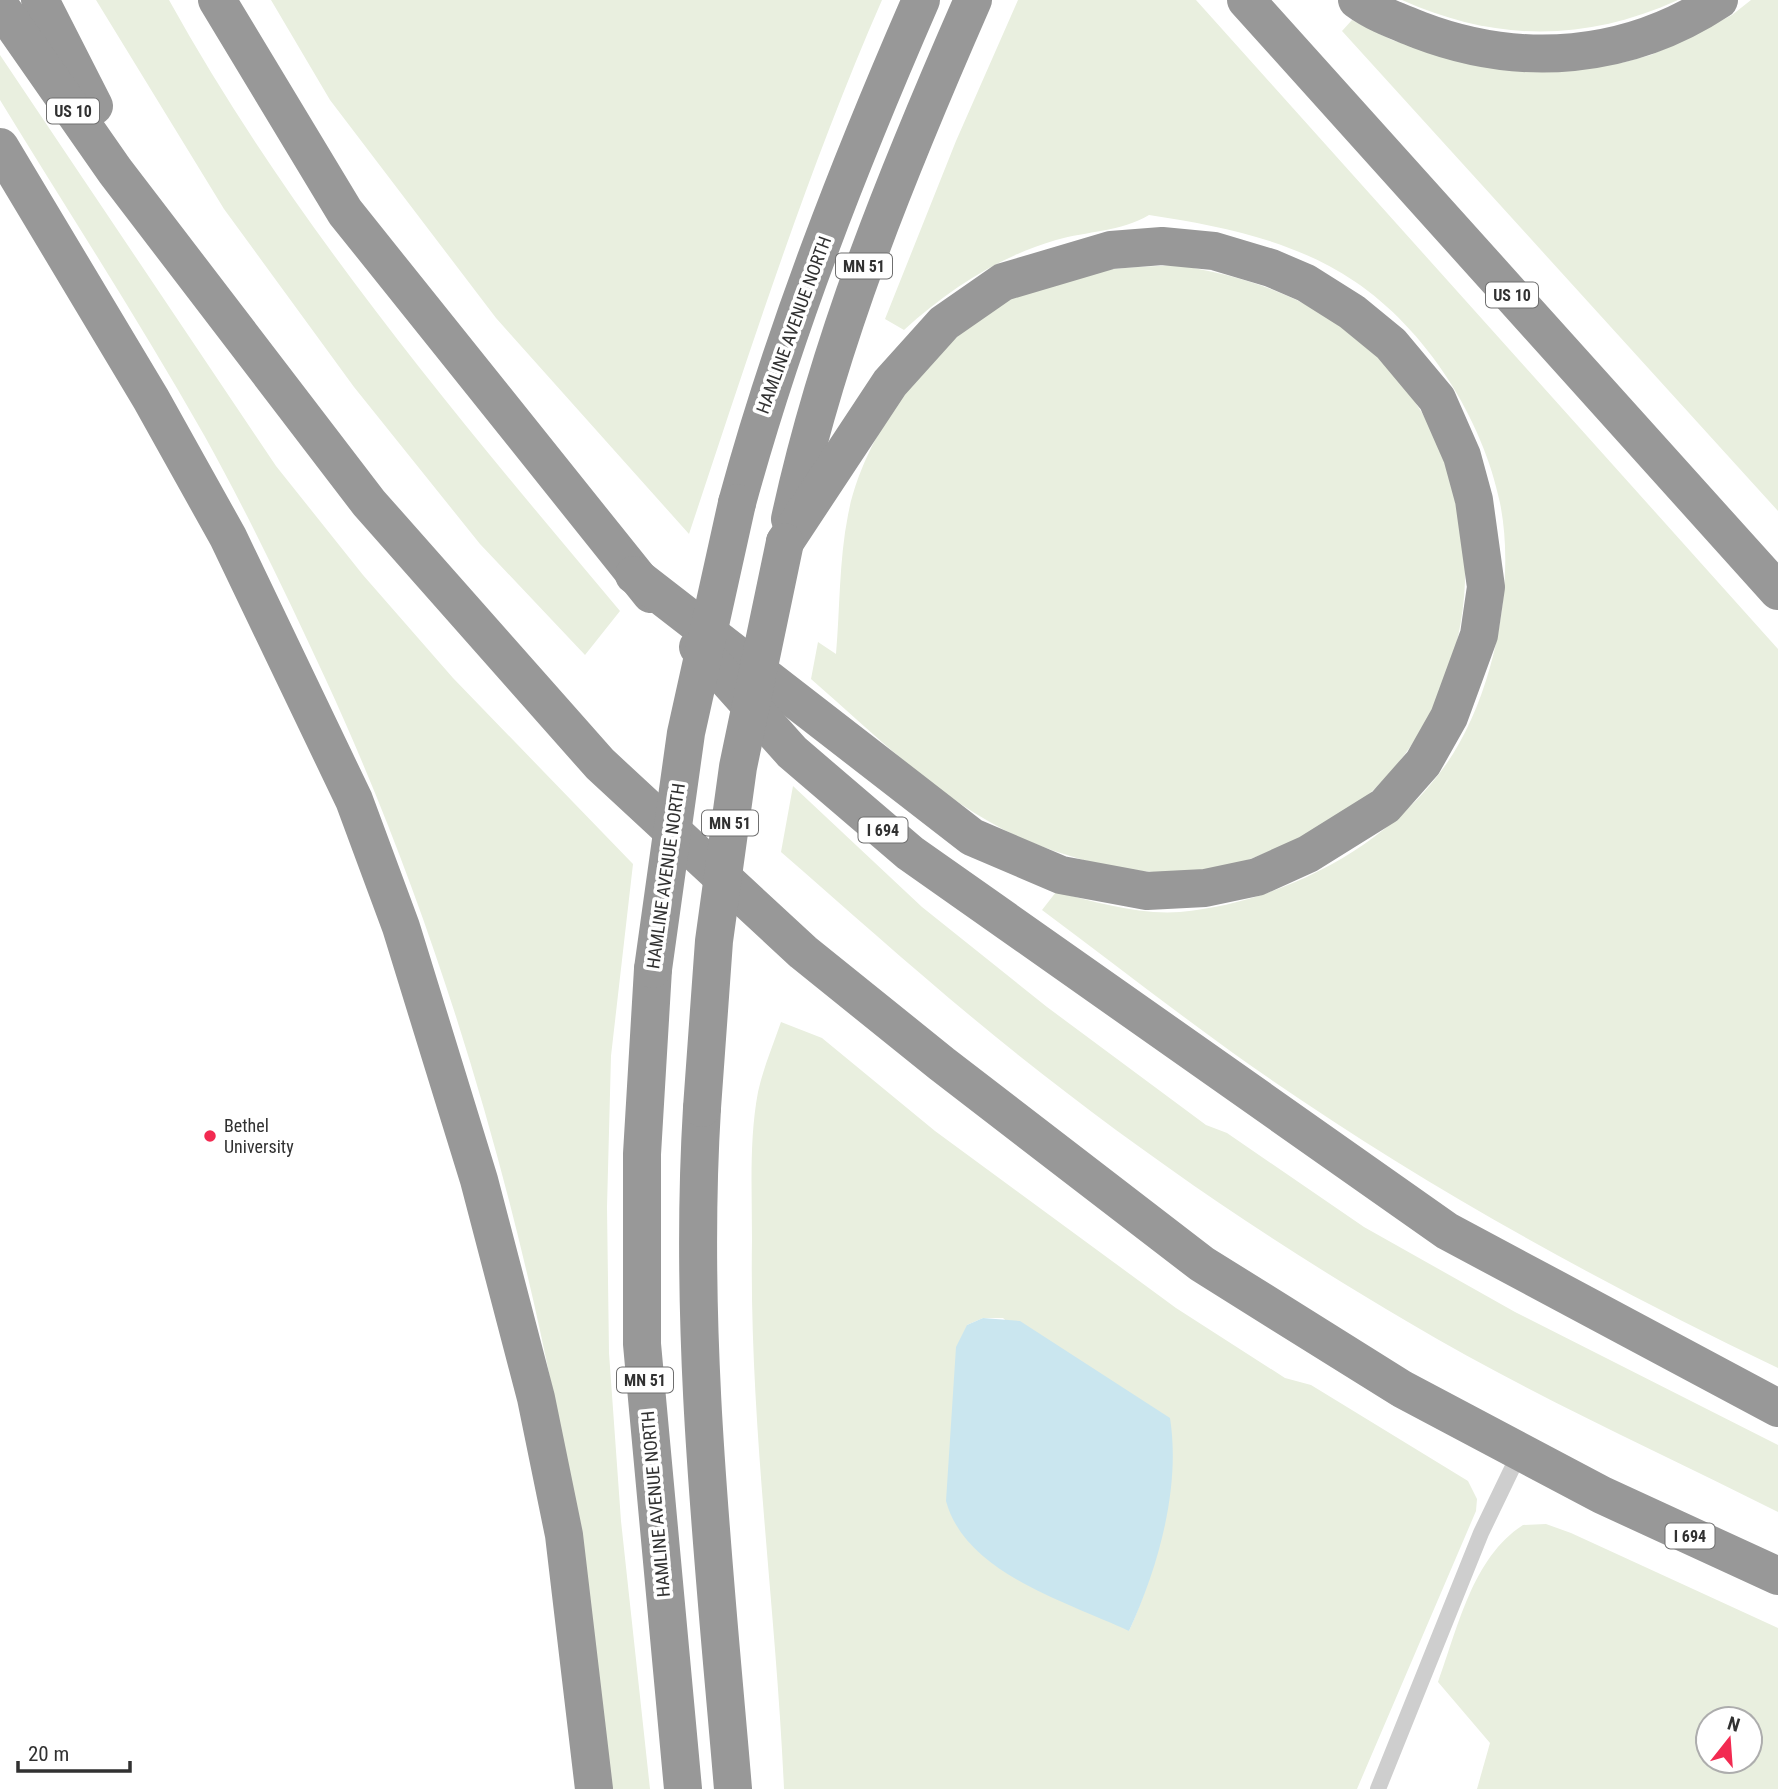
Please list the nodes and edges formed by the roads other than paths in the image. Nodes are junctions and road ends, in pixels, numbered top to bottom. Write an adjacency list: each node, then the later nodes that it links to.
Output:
1 (40, 0): 10 (highway, I 694)
2 (217, 0): 12 (highway, I 694)
3 (921, 0): 18 (highway, HAMLINE AVENUE NORTH / MN 51, bridge)
4 (973, 0): 11 (highway, MN 51)
5 (1246, 0): 13 (highway, US 10)
6 (1357, 0): 7 (highway)
7 (1719, 0)
8 (0, 6): 10 (highway, US 10)
9 (0, 147): 17 (highway)
10 (148, 214): 15 (highway, I 694)
11 (785, 542): 12 (highway); 19 (highway, MN 51, bridge)
12 (634, 575): 14 (highway, I 694)
13 (1778, 591)
14 (1778, 1408)
15 (1520, 1452): 16 (highway, I 694); 20 (lane)
16 (1778, 1576)
17 (594, 1789)
18 (683, 1789)
19 (733, 1789)
20 (1378, 1789)

